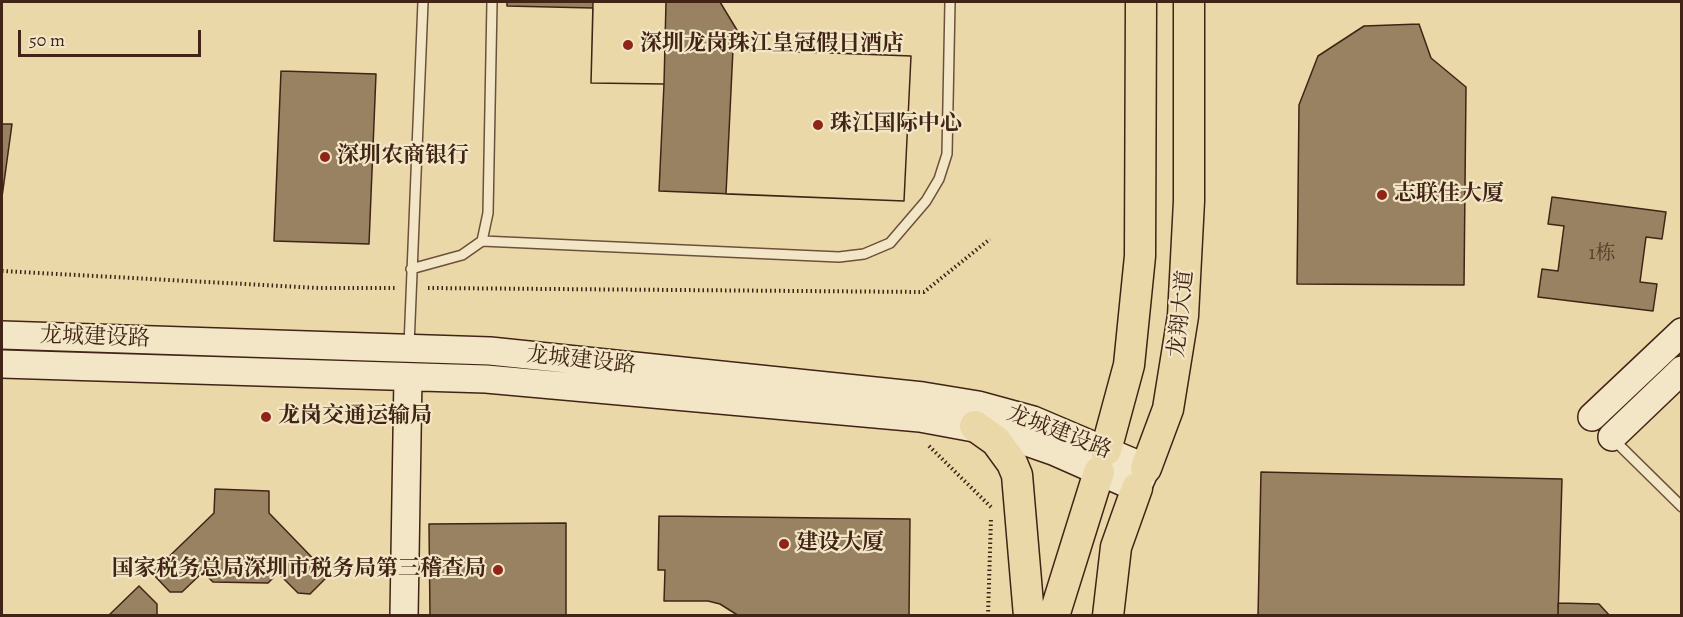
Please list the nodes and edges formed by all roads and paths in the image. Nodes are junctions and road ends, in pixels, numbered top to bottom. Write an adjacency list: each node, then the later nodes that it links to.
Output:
1 (423, 2): 8 (lane)
2 (492, 2): 7 (lane)
3 (950, 2): 7 (lane)
4 (1141, 2): 20 (main road, 龙翔大道)
5 (1189, 2): 21 (main road, 龙翔大道)
6 (990, 238): 10 (path)
7 (482, 241): 8 (lane)
8 (411, 269): 10 (lane)
9 (2, 271): 10 (path)
10 (410, 288): 13 (lane)
11 (1682, 332): 18 (main road)
12 (2, 335): 13 (main road, 龙城建设路)
13 (409, 349): 20 (main road, 龙城建设路)
14 (2, 364): 16 (main road, 龙城建设路)
15 (1682, 370): 18 (main road)
16 (408, 377): 17 (main road, 龙城建设路); 23 (main road)
17 (975, 426): 20 (main road, 龙城建设路); 25 (main road)
18 (1602, 427): 22 (lane)
19 (928, 445): 24 (path)
20 (1102, 461): 21 (main road, 龙城建设路); 26 (main road, 龙翔大道)
21 (1142, 478): 27 (main road, 龙翔大道)
22 (1682, 507)
23 (404, 615)
24 (988, 615)
25 (1029, 615)
26 (1054, 615)
27 (1108, 615)

